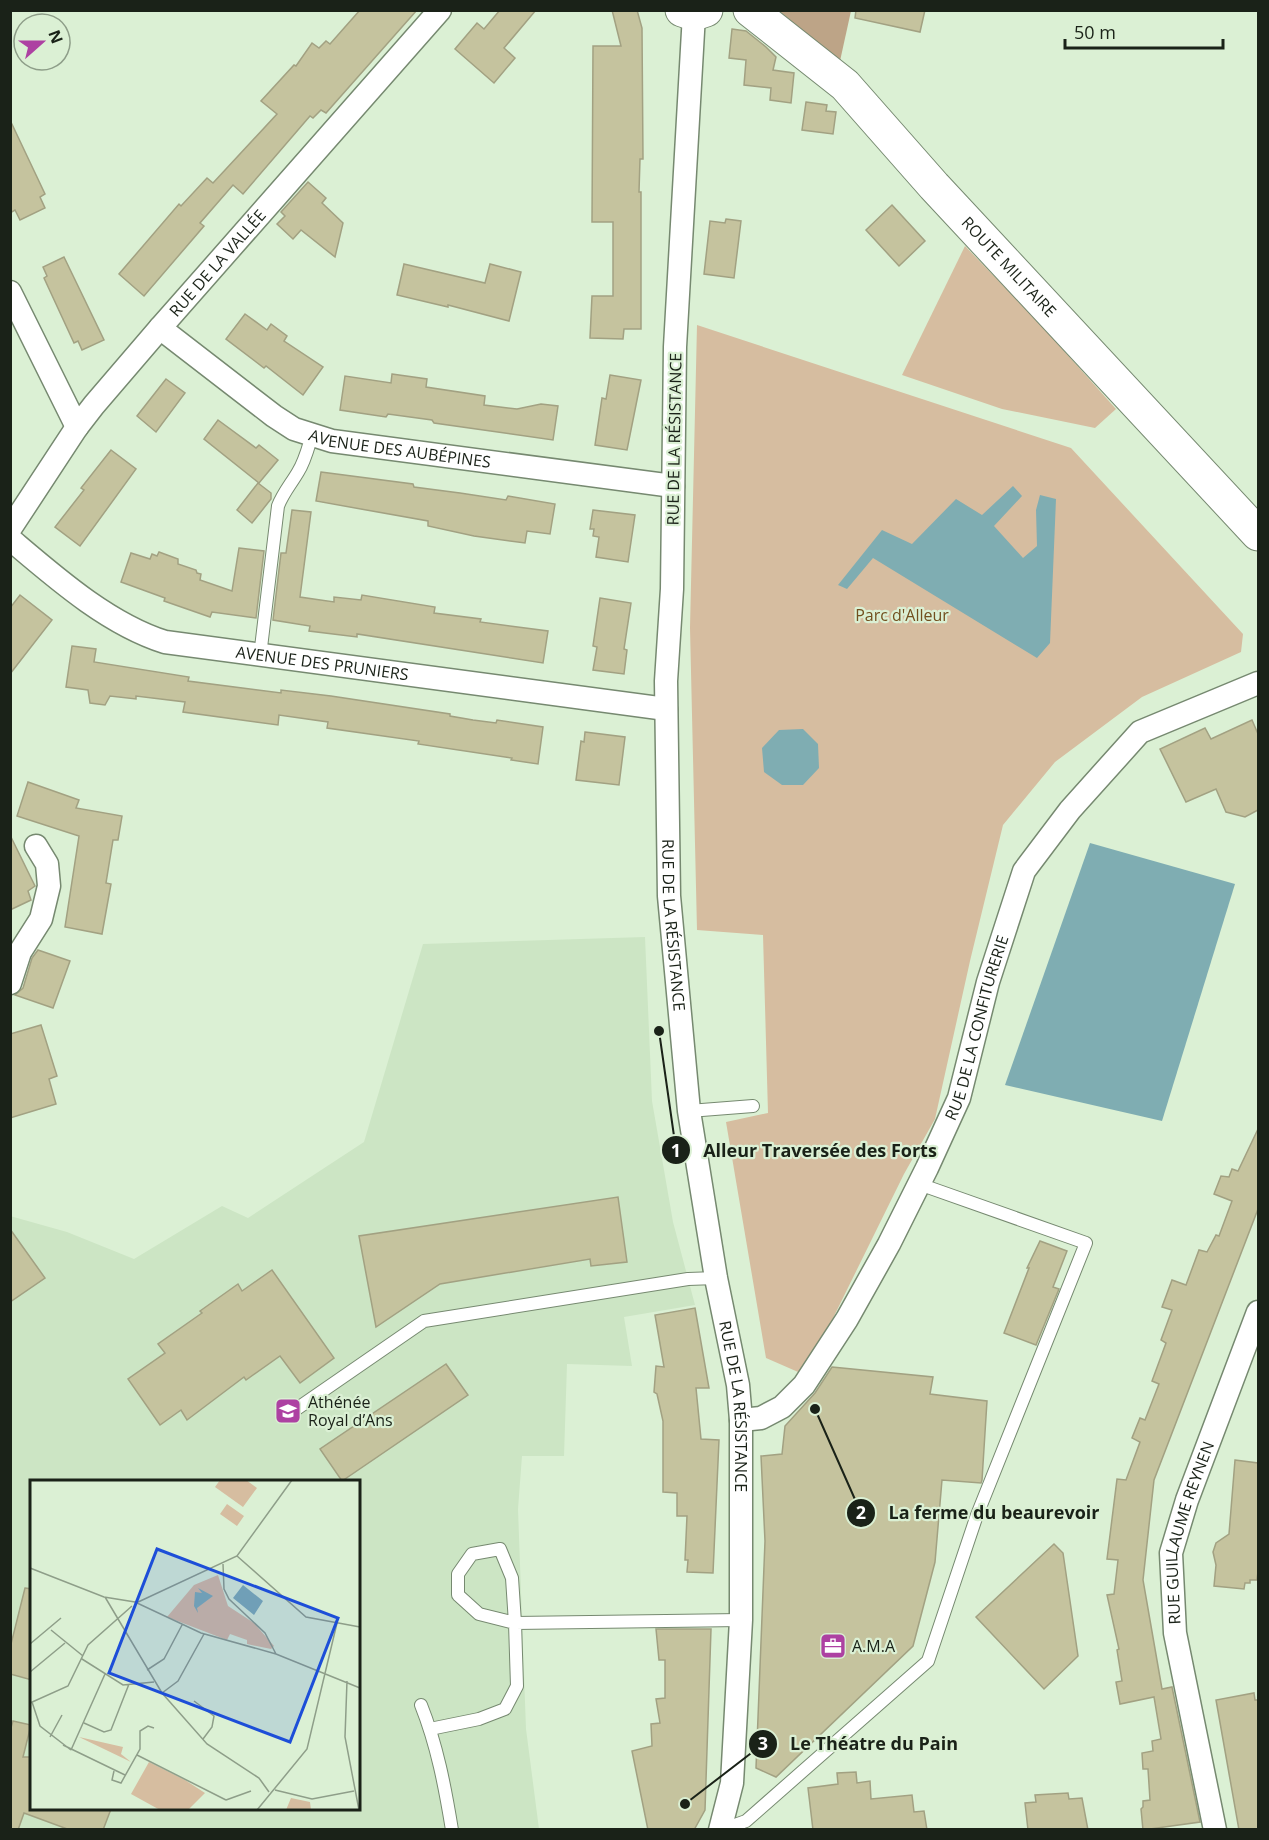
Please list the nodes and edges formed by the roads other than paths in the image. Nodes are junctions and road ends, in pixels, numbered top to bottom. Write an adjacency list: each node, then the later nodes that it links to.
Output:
1 (440, 10): 5 (street, RUE DE LA VALLÉE)
2 (750, 10): 10 (street, ROUTE MILITAIRE)
3 (694, 12): 8 (street, RUE DE LA RÉSISTANCE)
4 (10, 292): 6 (street)
5 (160, 328): 6 (street, RUE DE LA VALLÉE); 7 (street, AVENUE DES AUBÉPINES)
6 (77, 427): 9 (street, RUE DE LA VALLÉE)
7 (312, 435): 8 (street, AVENUE DES AUBÉPINES); 12 (lane)
8 (673, 486): 14 (street, RUE DE LA RÉSISTANCE)
9 (10, 530)
10 (1258, 534)
11 (10, 539): 12 (street, AVENUE DES PRUNIERS)
12 (260, 656): 14 (street, AVENUE DES PRUNIERS)
13 (1258, 683): 19 (street, RUE DE LA CONFITURERIE)
14 (666, 709): 18 (street, RUE DE LA RÉSISTANCE)
15 (36, 846): 16 (street)
16 (10, 983)
17 (753, 1106): 18 (lane)
18 (689, 1111): 20 (street, RUE DE LA RÉSISTANCE)
19 (919, 1184): 23 (street, RUE DE LA CONFITURERIE); 29 (lane)
20 (716, 1278): 22 (lane); 23 (street, RUE DE LA RÉSISTANCE)
21 (1258, 1312): 30 (street, RUE GUILLAUME REYNEN)
22 (295, 1410)
23 (741, 1420): 24 (street, RUE DE LA RÉSISTANCE)
24 (741, 1620): 25 (lane); 29 (street, RUE DE LA RÉSISTANCE)
25 (515, 1623): 25 (lane); 27 (lane)
26 (421, 1705): 27 (lane)
27 (430, 1729): 28 (lane)
28 (452, 1830)
29 (720, 1830)
30 (1215, 1830)

